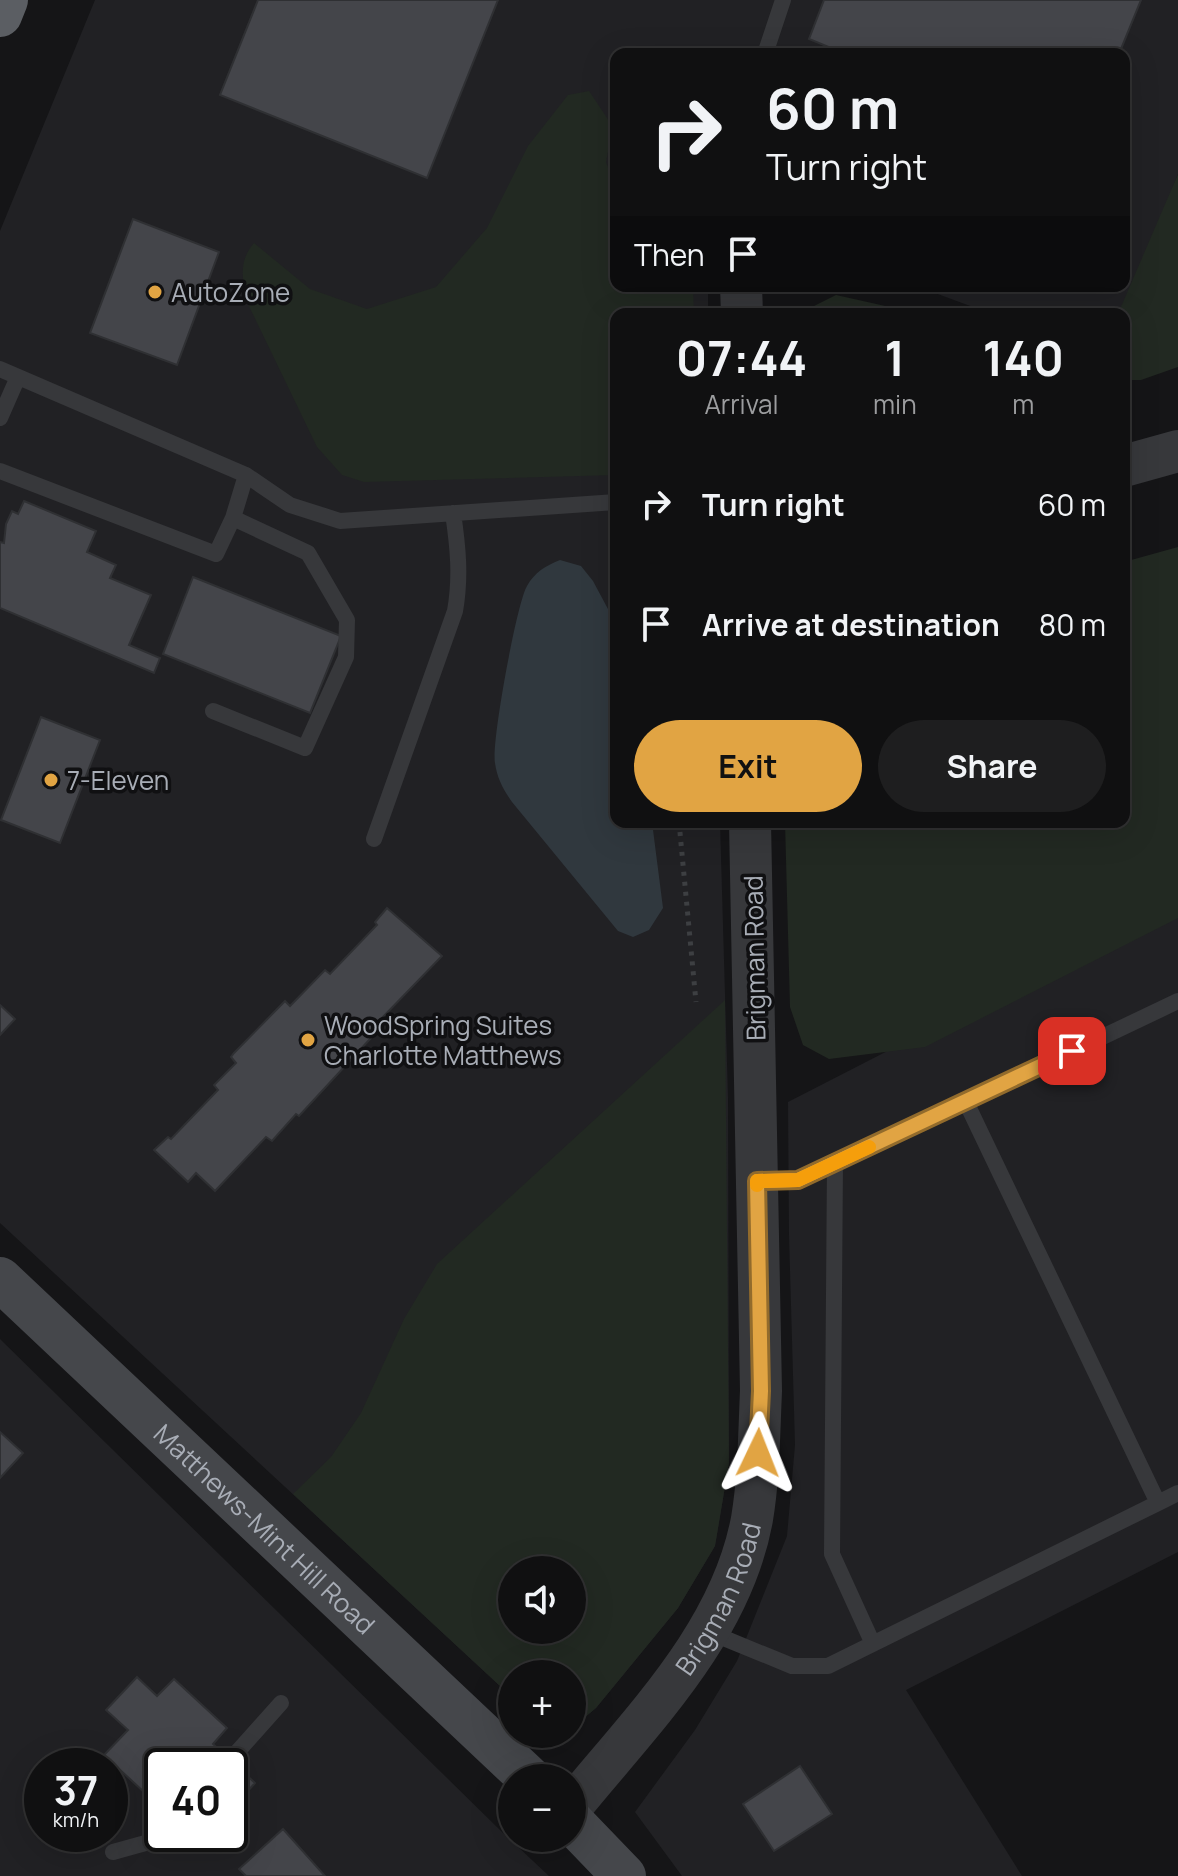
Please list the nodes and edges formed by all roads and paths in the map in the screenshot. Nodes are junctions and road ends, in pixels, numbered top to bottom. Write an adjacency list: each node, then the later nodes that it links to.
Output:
1 (6, 0): 3 (highway)
2 (783, 0): 4 (lane)
3 (0, 15)
4 (767, 48)
5 (0, 369): 6 (lane)
6 (18, 377): 7 (lane); 11 (lane)
7 (0, 418)
8 (1178, 451): 9 (street)
9 (1130, 464)
10 (0, 471): 14 (lane)
11 (246, 475): 13 (lane); 14 (lane)
12 (610, 502): 13 (lane)
13 (453, 513): 18 (lane)
14 (233, 518): 15 (lane)
15 (213, 711)
16 (680, 828): 20 (path)
17 (750, 828): 23 (street, Brigman Road)
18 (374, 839)
19 (1178, 1001): 21 (lane)
20 (696, 1002)
21 (966, 1102): 22 (lane); 26 (lane)
22 (835, 1163): 23 (lane); 28 (lane)
23 (757, 1181): 27 (street, Brigman Road)
24 (0, 1279): 31 (main road, Matthews-Mint Hill Road)
25 (1178, 1493): 26 (lane)
26 (1158, 1503): 28 (lane)
27 (708, 1631): 28 (lane); 32 (street, Brigman Road)
28 (873, 1644)
29 (281, 1703): 30 (lane)
30 (241, 1748)
31 (514, 1764)
32 (586, 1788)
33 (586, 1837): 34 (main road)
34 (624, 1876)

